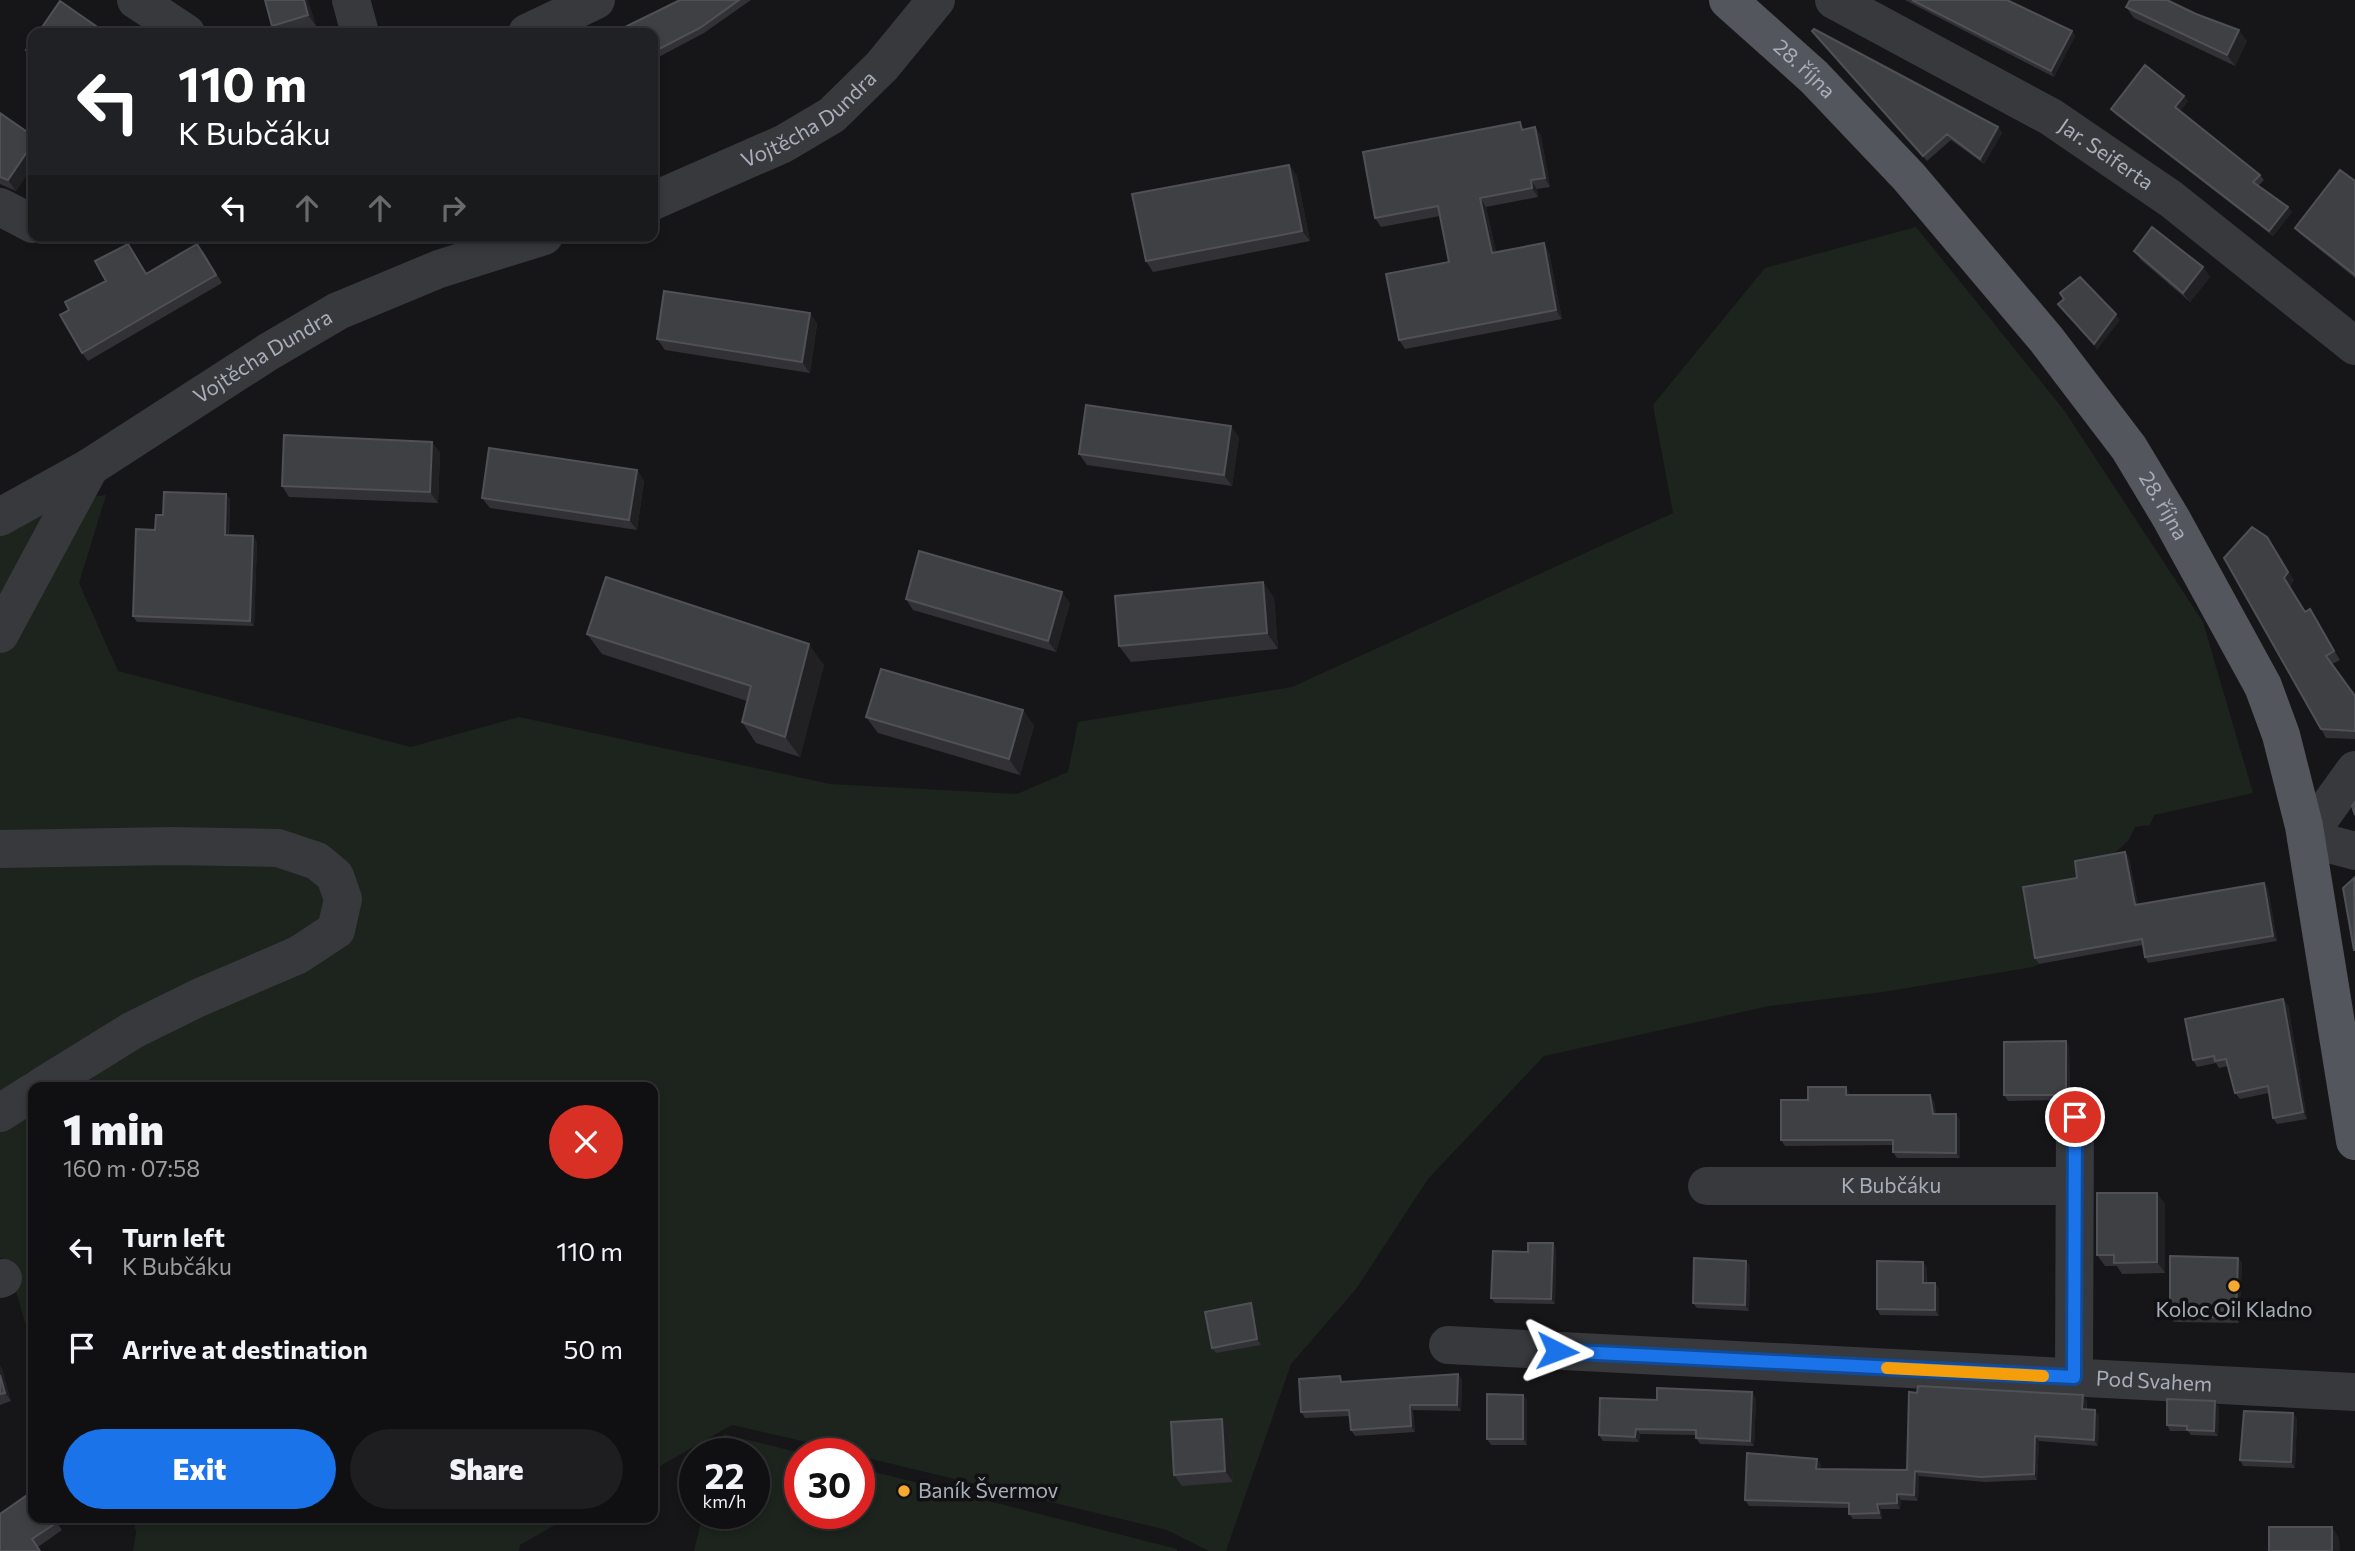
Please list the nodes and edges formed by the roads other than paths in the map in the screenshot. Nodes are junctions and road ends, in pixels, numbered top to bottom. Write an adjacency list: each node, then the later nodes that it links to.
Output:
1 (136, 0): 7 (street)
2 (351, 0): 8 (street)
3 (596, 0): 9 (street)
4 (936, 0): 10 (street, Vojtěcha Dundra)
5 (1728, 0): 19 (main road, 28. října)
6 (1834, 0): 14 (street, Jar. Seiferta)
7 (178, 28)
8 (359, 28)
9 (537, 28)
10 (658, 199)
11 (0, 207): 12 (street)
12 (28, 221)
13 (525, 242): 15 (street, Vojtěcha Dundra)
14 (2355, 346)
15 (90, 467): 16 (street, Vojtěcha Dundra); 17 (street)
16 (0, 517)
17 (0, 634)
18 (2355, 770): 19 (street)
19 (2306, 838): 21 (street); 26 (main road, 28. října)
20 (0, 849): 22 (street)
21 (2355, 851)
22 (49, 1082)
23 (28, 1095): 24 (street)
24 (0, 1113)
25 (2075, 1117): 28 (street)
26 (2353, 1120)
27 (1707, 1186): 28 (street, K Bubčáku)
28 (2074, 1186): 30 (street)
29 (1448, 1345): 30 (street, Pod Svahem)
30 (2074, 1377): 31 (street, Pod Svahem)
31 (2355, 1392)

